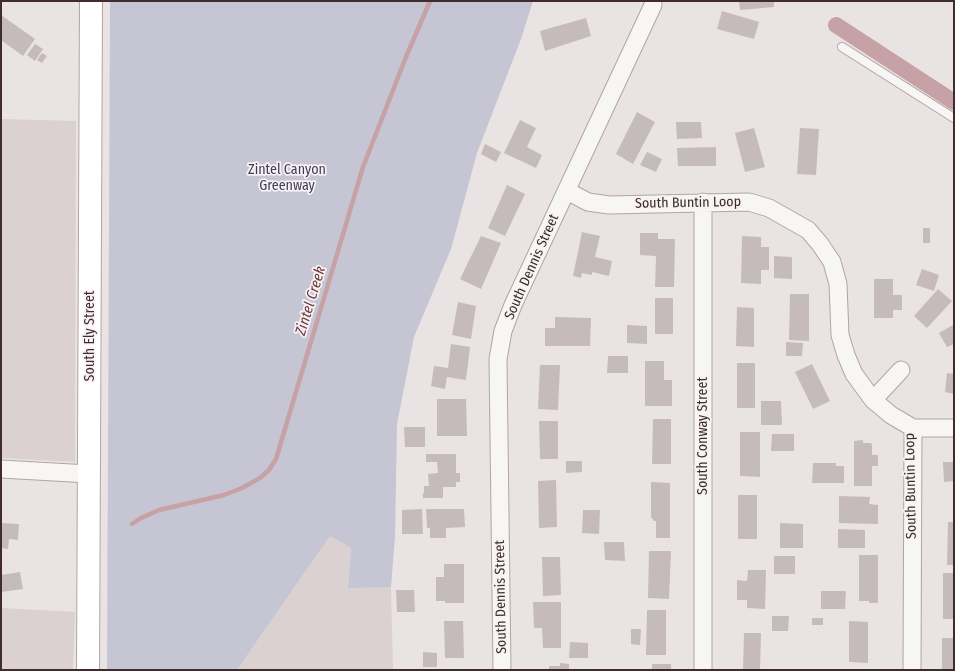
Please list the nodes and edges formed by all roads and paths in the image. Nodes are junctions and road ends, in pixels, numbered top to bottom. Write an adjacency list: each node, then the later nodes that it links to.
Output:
1 (91, 1): 12 (street, South Ely Street)
2 (653, 5): 5 (street, South Dennis Street)
3 (842, 47): 4 (lane)
4 (954, 118)
5 (567, 191): 6 (street, South Buntin Loop); 14 (street, South Dennis Street)
6 (703, 202): 8 (street, South Buntin Loop); 15 (street, South Conway Street)
7 (901, 370): 8 (street)
8 (873, 400): 9 (street, South Buntin Loop)
9 (912, 428): 10 (street); 16 (street, South Buntin Loop)
10 (954, 428)
11 (1, 469): 12 (street)
12 (89, 474): 13 (street, South Ely Street)
13 (88, 670)
14 (502, 670)
15 (703, 670)
16 (912, 670)

